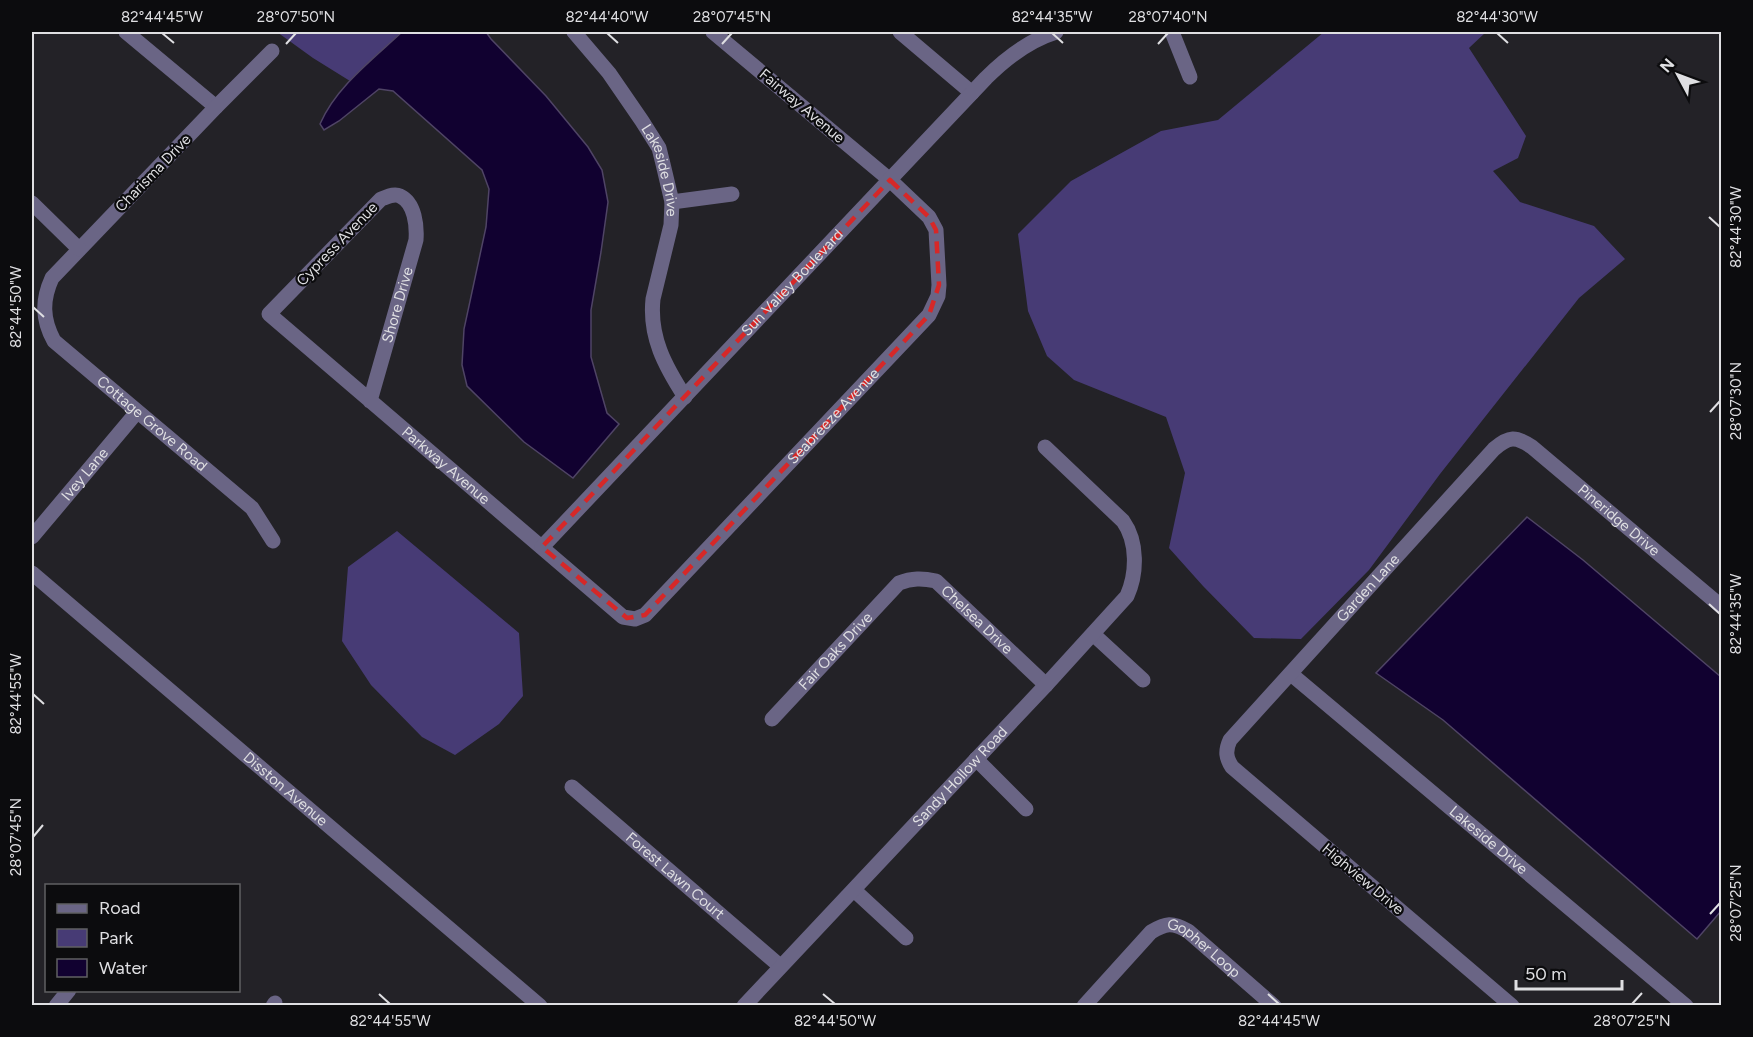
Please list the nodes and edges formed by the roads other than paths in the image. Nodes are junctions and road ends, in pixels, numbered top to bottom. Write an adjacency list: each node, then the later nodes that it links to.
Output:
1 (126, 32): 10 (street)
2 (574, 32): 13 (street, Lakeside Drive)
3 (713, 32): 11 (street, Fairway Avenue)
4 (900, 32): 9 (street)
5 (1056, 32): 9 (street, Sun Valley Boulevard)
6 (1172, 32): 8 (street)
7 (272, 51): 10 (street, Charisma Drive)
8 (1190, 77)
9 (972, 93): 11 (street, Sun Valley Boulevard)
10 (216, 107): 16 (street, Charisma Drive)
11 (890, 180): 19 (street, Sun Valley Boulevard); 30 (street, Seabreeze Avenue)
12 (732, 194): 13 (street)
13 (672, 202): 19 (street, Lakeside Drive)
14 (32, 203): 16 (street)
15 (410, 206): 18 (street, Cypress Avenue); 20 (street, Shore Drive)
16 (80, 249): 17 (street, Charisma Drive)
17 (45, 301): 21 (street, Cottage Grove Road)
18 (269, 314): 20 (street, Parkway Avenue)
19 (685, 397): 26 (street, Sun Valley Boulevard)
20 (370, 401): 26 (street, Parkway Avenue)
21 (137, 411): 24 (street, Ivey Lane); 25 (street, Cottage Grove Road)
22 (1514, 438): 29 (street, Pineridge Drive); 32 (street, Garden Lane)
23 (1045, 447): 31 (street, Sandy Hollow Road)
24 (32, 537)
25 (273, 541)
26 (542, 547): 30 (street, Parkway Avenue)
27 (32, 573): 45 (street, Disston Avenue)
28 (898, 584): 34 (street, Chelsea Drive); 35 (street, Fair Oaks Drive)
29 (1722, 608)
30 (623, 617)
31 (1094, 634): 33 (street); 34 (street, Sandy Hollow Road)
32 (1291, 674): 36 (street, Garden Lane); 50 (street, Lakeside Drive)
33 (1143, 680)
34 (1046, 685): 37 (street, Sandy Hollow Road)
35 (772, 719)
36 (1228, 746): 49 (street, Highview Drive)
37 (976, 759): 39 (street); 40 (street, Sandy Hollow Road)
38 (572, 787): 42 (street, Forest Lawn Court)
39 (1026, 809)
40 (854, 890): 41 (street); 42 (street, Sandy Hollow Road)
41 (906, 938)
42 (780, 966): 46 (street, Sandy Hollow Road)
43 (67, 992): 44 (street)
44 (56, 1005)
45 (540, 1005)
46 (744, 1005)
47 (1084, 1005): 48 (street, Gopher Loop)
48 (1274, 1005)
49 (1512, 1005)
50 (1686, 1005)

